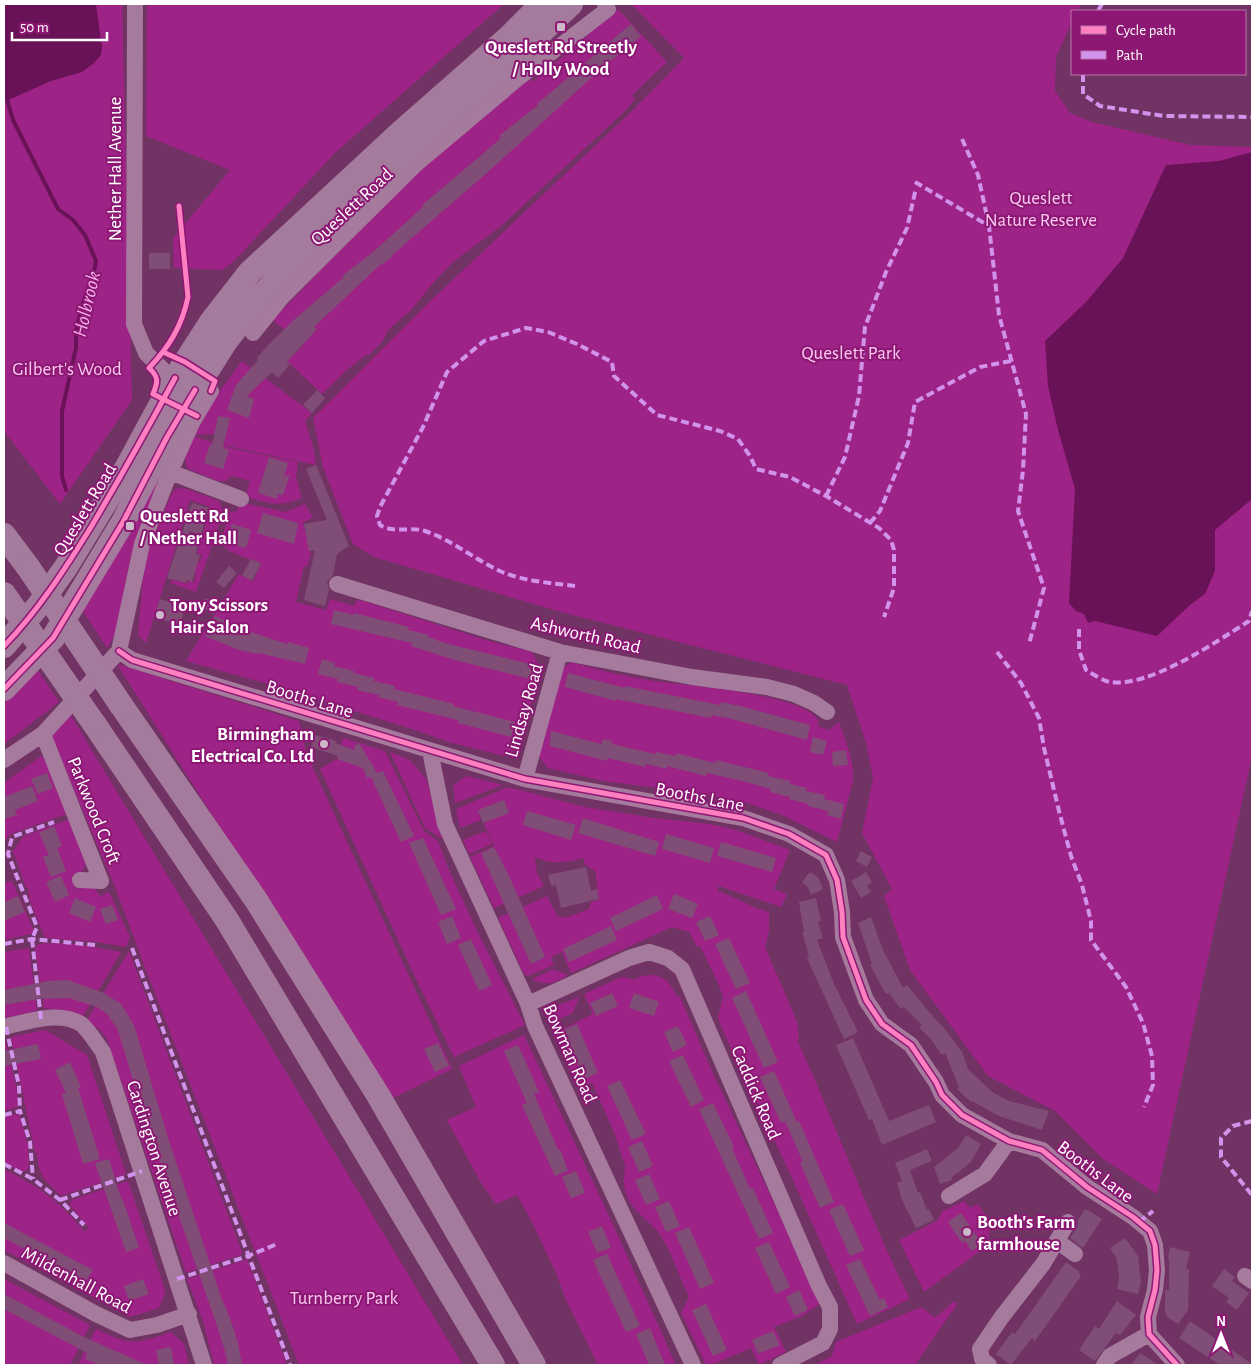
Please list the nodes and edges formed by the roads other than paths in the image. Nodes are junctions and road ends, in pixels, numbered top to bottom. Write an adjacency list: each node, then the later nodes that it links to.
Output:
1 (135, 4): 6 (street, Nether Hall Avenue)
2 (542, 4): 6 (highway, Queslett Road)
3 (571, 4): 16 (highway, Queslett Road)
4 (605, 4): 5 (street, Queslett Road)
5 (253, 332)
6 (175, 378): 13 (highway, Queslett Road)
7 (211, 391): 8 (street)
8 (170, 472): 9 (street); 14 (street)
9 (241, 499)
10 (4, 535): 35 (highway, bridge)
11 (336, 584): 15 (street, Ashworth Road)
12 (4, 594): 34 (highway, bridge)
13 (4, 646)
14 (120, 651): 18 (street); 19 (street, Booths Lane)
15 (560, 652): 17 (street, Ashworth Road); 21 (street, Lindsay Road)
16 (4, 689)
17 (827, 712)
18 (43, 734): 20 (street); 22 (street, Parkwood Croft)
19 (430, 751): 21 (street, Booths Lane); 23 (street, Bowman Road)
20 (4, 760)
21 (525, 779): 25 (street, Booths Lane)
22 (80, 880)
23 (528, 1004): 36 (street, Bowman Road); 37 (street, Caddick Road)
24 (4, 1027): 31 (street, Cardington Avenue)
25 (1009, 1141): 26 (street); 32 (street, Booths Lane)
26 (949, 1196)
27 (1068, 1222): 28 (street)
28 (1057, 1241): 29 (street); 38 (street)
29 (1075, 1254)
30 (4, 1263): 31 (street, Mildenhall Road)
31 (189, 1314): 33 (street, Cardington Avenue)
32 (1149, 1334): 39 (street); 40 (street)
33 (204, 1365)
34 (493, 1365)
35 (534, 1365)
36 (693, 1365)
37 (780, 1365)
38 (989, 1365)
39 (1104, 1365)
40 (1177, 1365)

